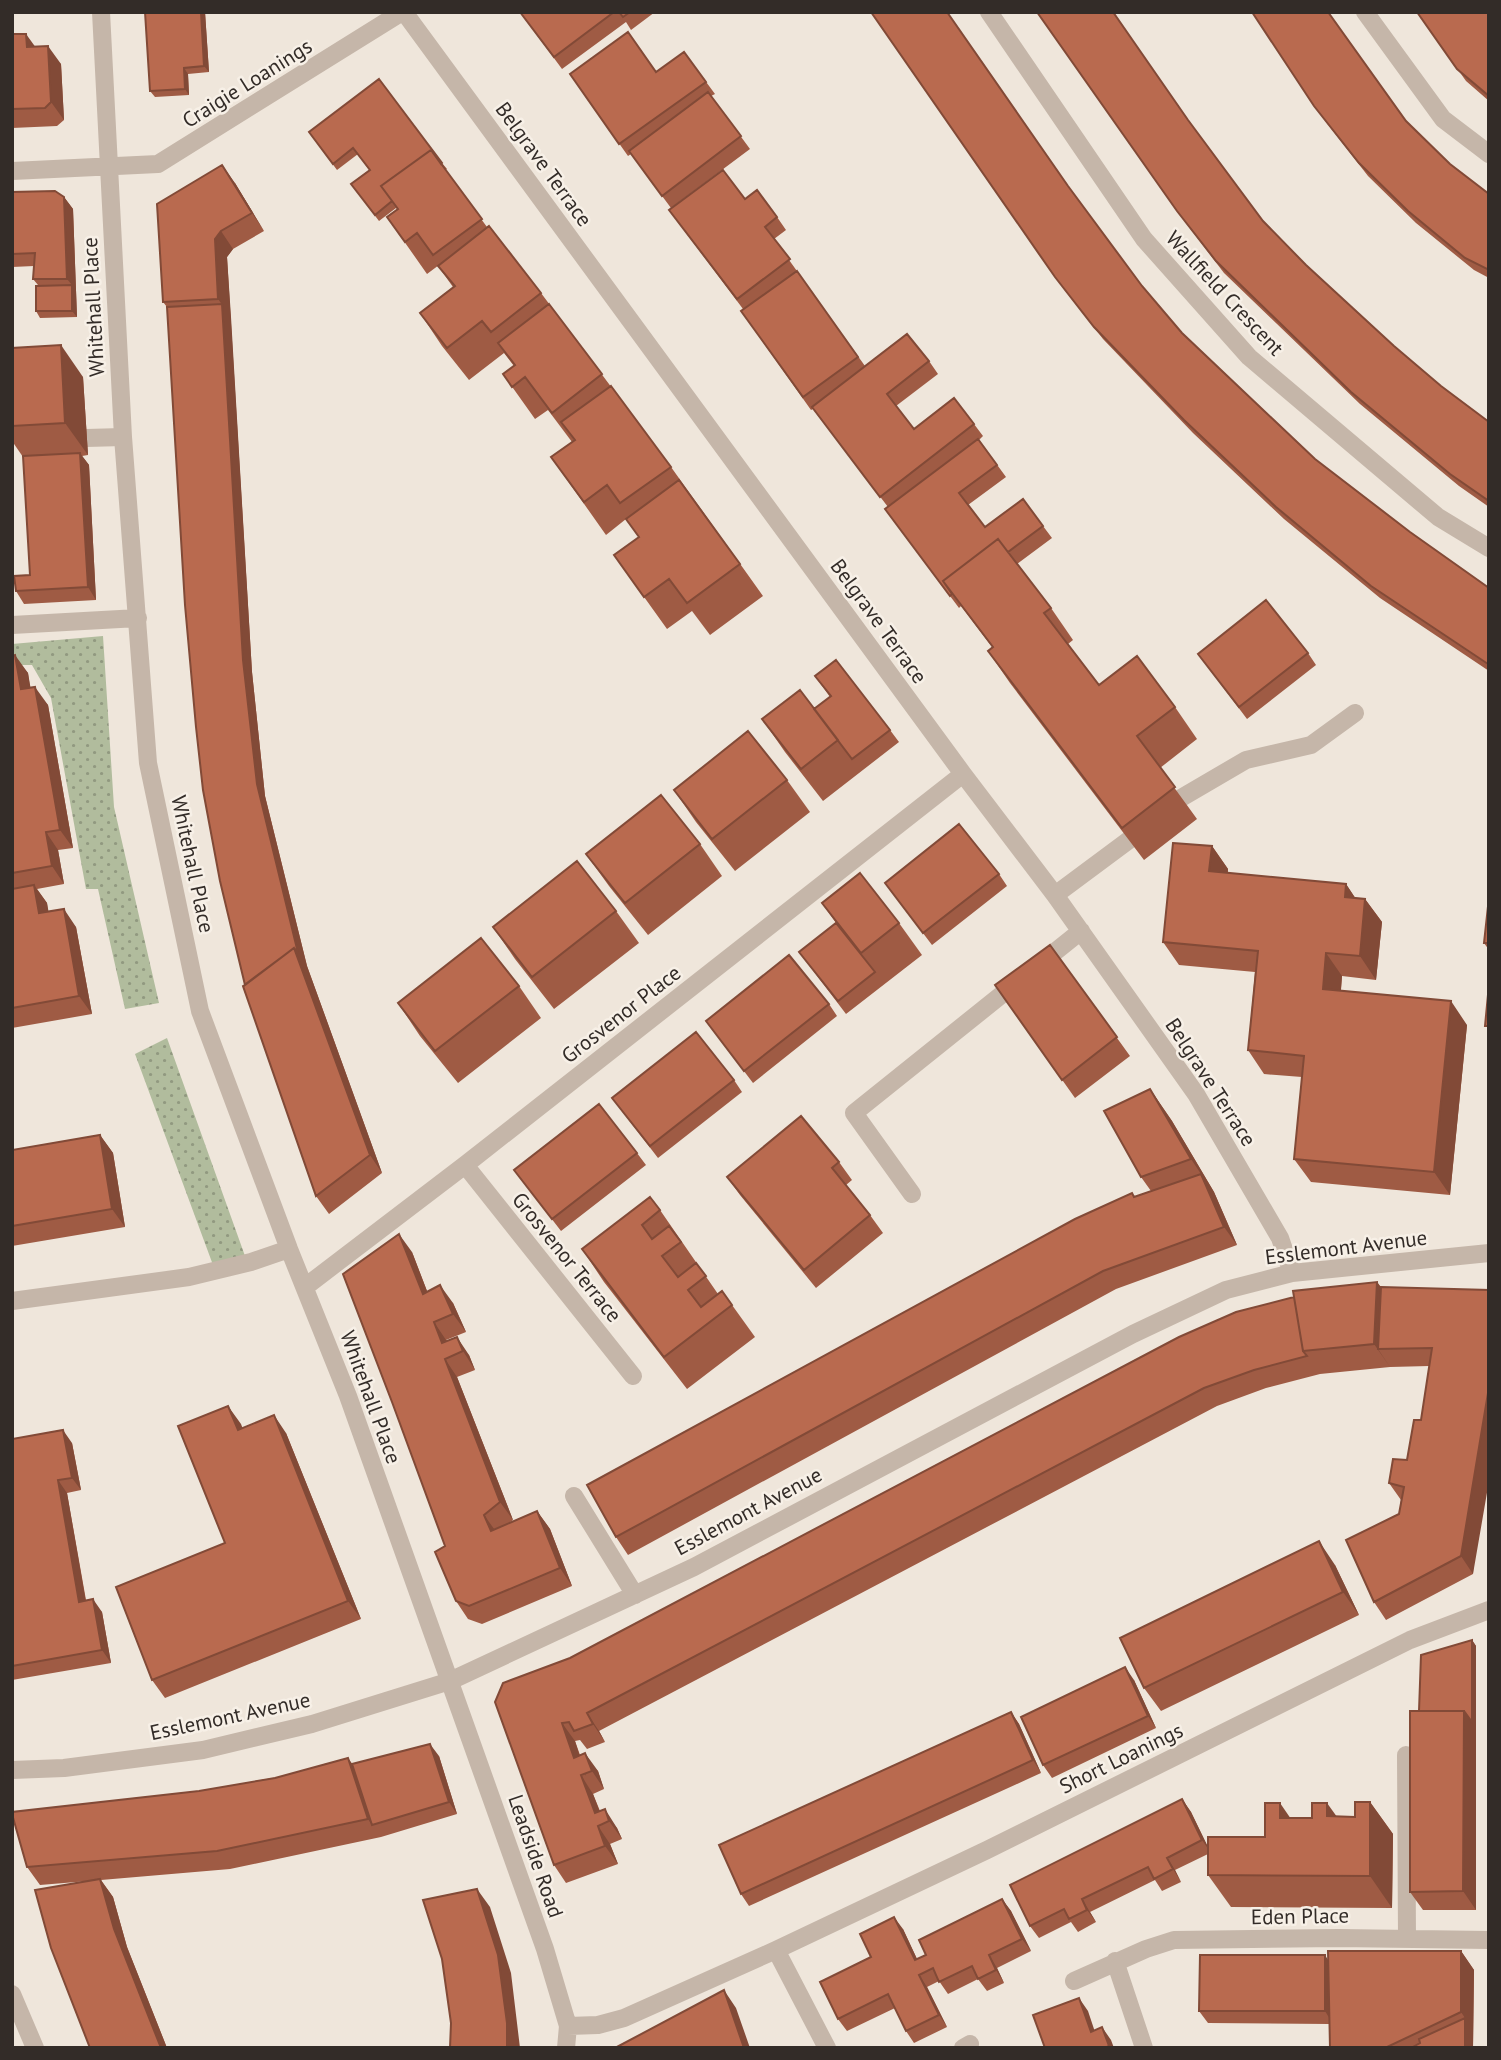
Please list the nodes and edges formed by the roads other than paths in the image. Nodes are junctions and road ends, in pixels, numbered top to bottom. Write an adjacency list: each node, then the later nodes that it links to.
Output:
1 (101, 12): 6 (street, Whitehall Place)
2 (403, 12): 6 (street, Craigie Loanings); 14 (street, Belgrave Terrace)
3 (989, 12): 10 (street, Wallfield Crescent)
4 (1365, 12): 5 (street)
5 (1489, 154)
6 (108, 167): 7 (street, Craigie Loanings); 8 (street, Whitehall Place)
7 (12, 171)
8 (123, 437): 9 (street); 11 (street, Whitehall Place)
9 (86, 438)
10 (1489, 548)
11 (138, 618): 12 (street); 21 (street, Whitehall Place)
12 (12, 625)
13 (1355, 713): 15 (street)
14 (963, 774): 17 (street, Belgrave Terrace); 19 (street, Grosvenor Place)
15 (1181, 798)
16 (1129, 840): 17 (street)
17 (1055, 895): 18 (street, Belgrave Terrace)
18 (1081, 931): 20 (street); 23 (street, Belgrave Terrace)
19 (466, 1166): 24 (street, Grosvenor Place); 26 (street, Grosvenor Terrace)
20 (912, 1194)
21 (289, 1249): 24 (street, Whitehall Place); 25 (street)
22 (1489, 1253): 23 (street, Esslemont Avenue)
23 (1292, 1272): 28 (street, Esslemont Avenue)
24 (305, 1287): 30 (street, Whitehall Place)
25 (12, 1301)
26 (633, 1376)
27 (574, 1496): 28 (street)
28 (635, 1595): 30 (street, Esslemont Avenue)
29 (1489, 1610): 35 (street, Short Loanings)
30 (450, 1681): 32 (street, Esslemont Avenue); 39 (street, Leadside Road)
31 (1406, 1755): 33 (street)
32 (12, 1770)
33 (1407, 1938): 34 (street, Eden Place); 36 (street, Eden Place)
34 (1489, 1940)
35 (776, 1950): 39 (street, Short Loanings); 42 (street)
36 (1115, 1961): 37 (street, Eden Place); 43 (street)
37 (1074, 1981)
38 (12, 1994): 40 (street)
39 (568, 2026): 41 (street, Leadside Road)
40 (35, 2048)
41 (566, 2048)
42 (827, 2048)
43 (1143, 2048)

